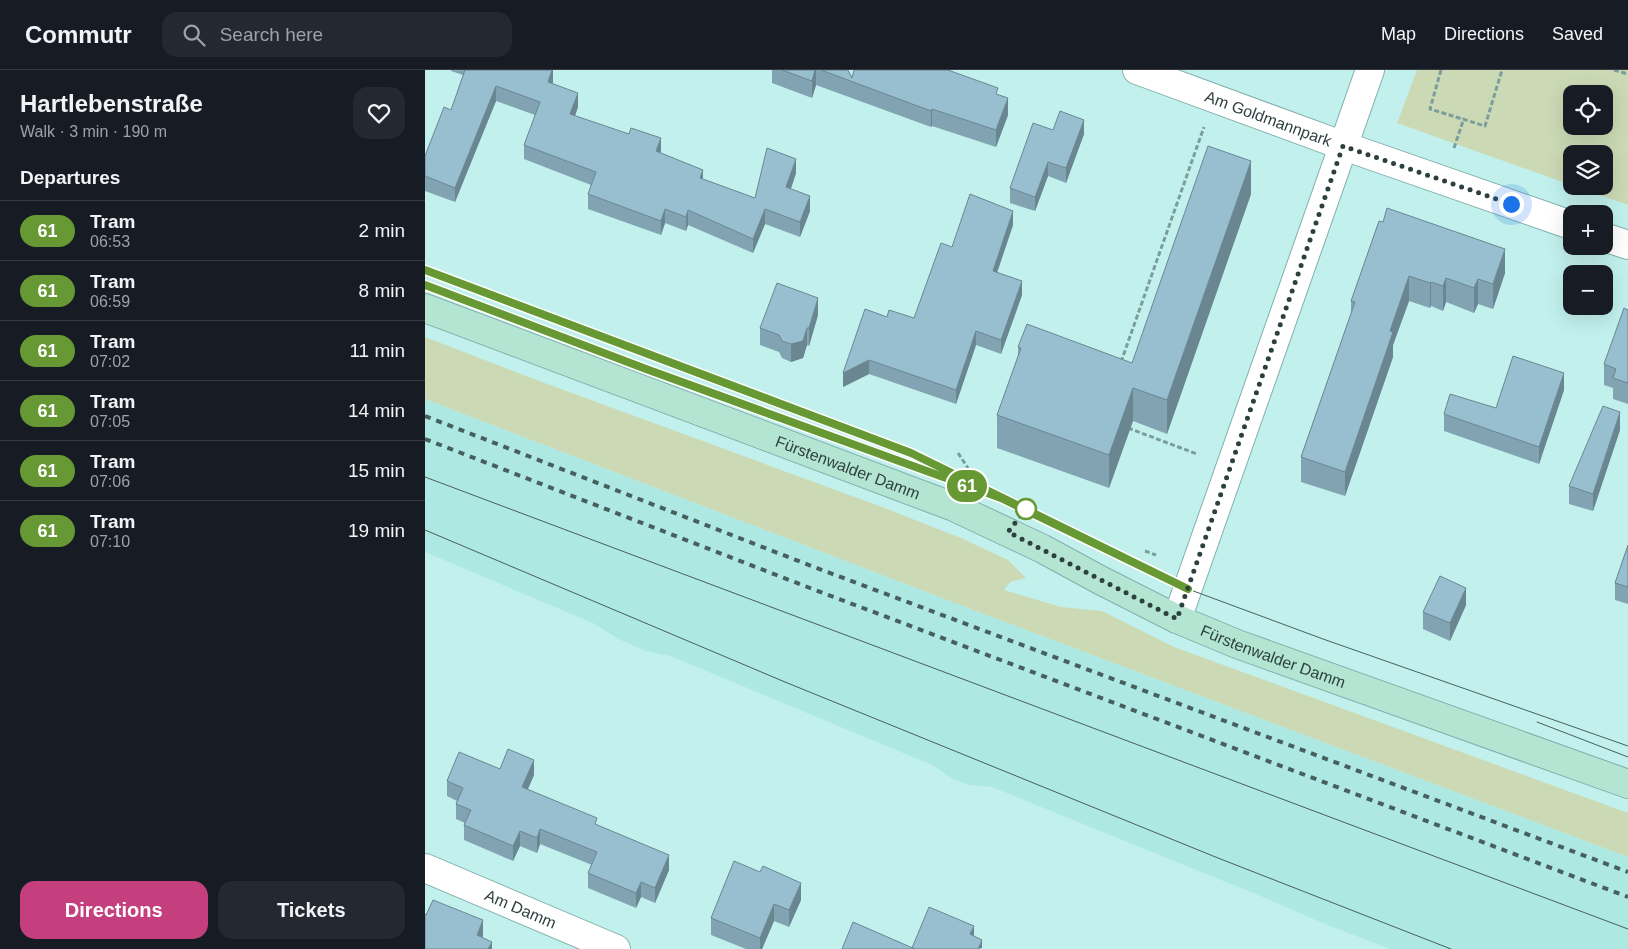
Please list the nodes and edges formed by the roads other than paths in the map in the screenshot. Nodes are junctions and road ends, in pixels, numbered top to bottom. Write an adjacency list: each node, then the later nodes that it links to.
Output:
1 (1137, 70): 3 (street, Am Goldmannpark)
2 (1370, 70): 3 (street)
3 (1343, 146): 4 (street, Am Goldmannpark); 8 (street)
4 (1563, 222)
5 (1613, 239): 6 (street)
6 (1628, 245)
7 (425, 308): 8 (main road, Fürstenwalder Damm)
8 (1177, 619): 9 (main road, Fürstenwalder Damm)
9 (1628, 784)
10 (425, 868): 11 (street, Am Damm)
11 (589, 944): 12 (street, Am Damm)
12 (616, 949)

